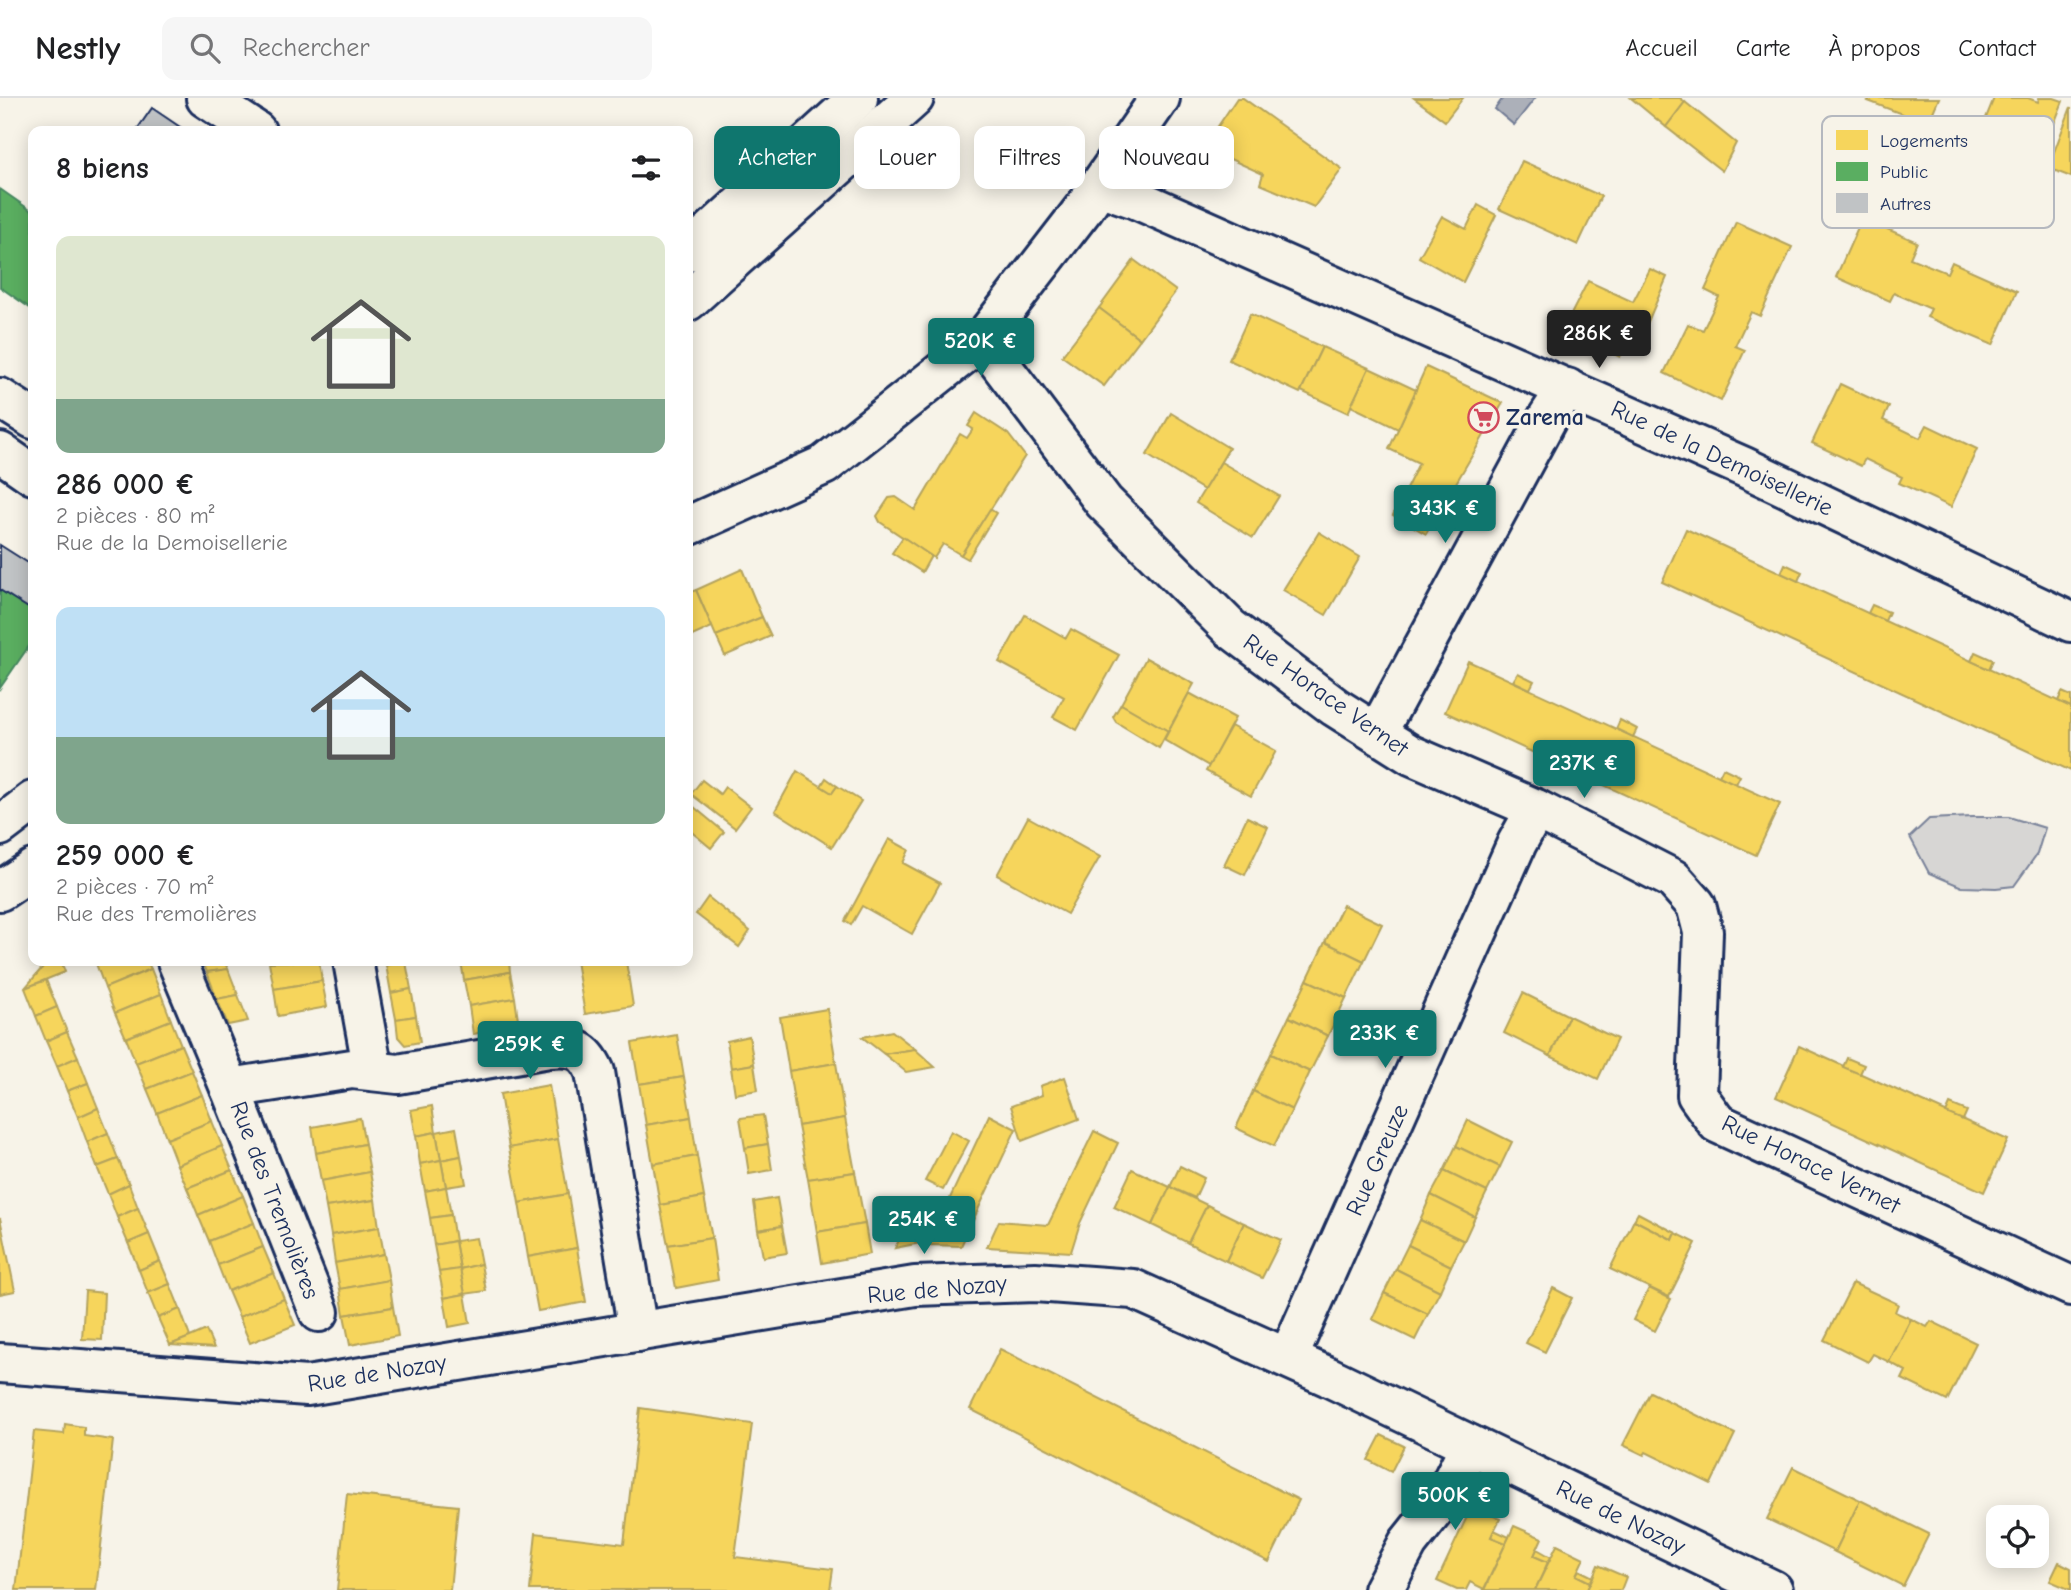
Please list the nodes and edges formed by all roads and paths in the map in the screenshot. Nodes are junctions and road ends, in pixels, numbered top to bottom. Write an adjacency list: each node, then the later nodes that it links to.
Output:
1 (206, 98): 5 (street)
2 (858, 98): 9 (street)
3 (915, 98): 10 (street)
4 (1160, 98): 6 (street)
5 (248, 126)
6 (1141, 126)
7 (1099, 186): 11 (street)
8 (1108, 189): 12 (street, Rue de la Demoisellerie)
9 (693, 247)
10 (693, 297)
11 (982, 340): 17 (street); 19 (street, Rue Horace Vernet)
12 (1567, 388): 18 (street, Rue de la Demoisellerie); 19 (street)
13 (0, 398): 14 (street)
14 (28, 416)
15 (0, 452): 16 (street)
16 (28, 472)
17 (693, 524)
18 (2071, 622)
19 (1377, 733): 21 (street, Rue Horace Vernet)
20 (28, 805): 22 (street)
21 (1536, 809): 29 (street, Rue Horace Vernet); 32 (street, Rue Greuze)
22 (0, 826)
23 (28, 872): 24 (street)
24 (0, 891)
25 (179, 966): 28 (street, Rue des Tremolières)
26 (354, 966): 27 (street)
27 (373, 1071): 28 (street, Rue des Tremolières); 31 (street, Rue des Tremolières)
28 (230, 1088): 30 (street, Rue des Tremolières)
29 (2071, 1286)
30 (318, 1312)
31 (638, 1332): 32 (street, Rue de Nozay); 33 (street, Rue de Nozay)
32 (1288, 1358): 34 (street, Rue de Nozay)
33 (0, 1363)
34 (1470, 1445): 35 (street); 36 (street, Rue de Nozay)
35 (1383, 1590)
36 (1773, 1590)

